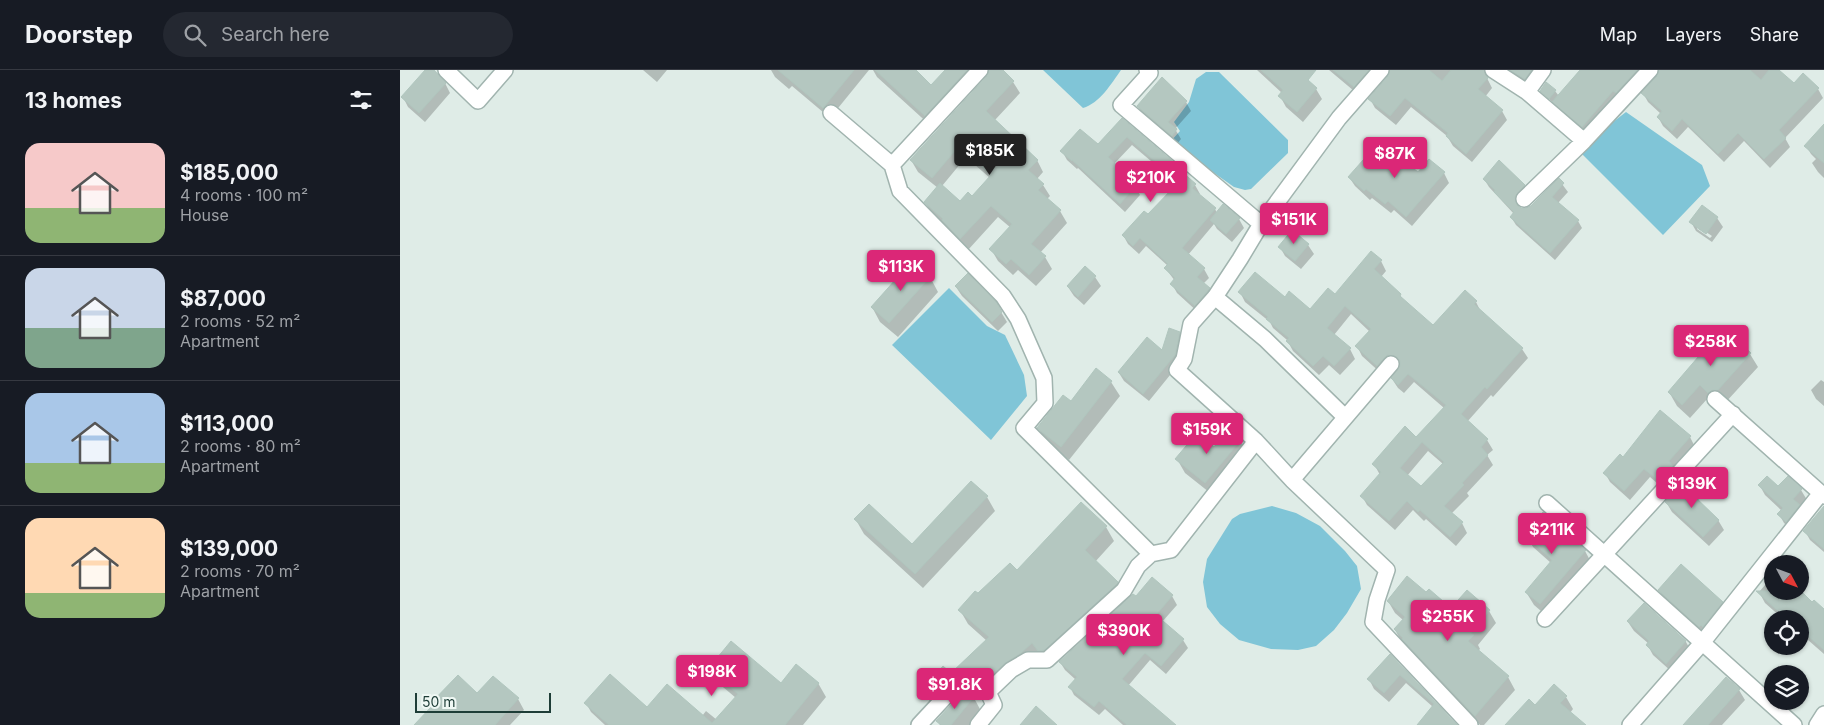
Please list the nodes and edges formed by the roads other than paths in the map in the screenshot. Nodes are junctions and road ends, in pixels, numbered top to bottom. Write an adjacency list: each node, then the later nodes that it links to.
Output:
1 (446, 70): 2 (street)
2 (505, 70)
3 (980, 70): 12 (street)
4 (1381, 70): 14 (street)
5 (1493, 70): 9 (street)
6 (1543, 70): 9 (street)
7 (1650, 70): 11 (street)
8 (1150, 71): 14 (street)
9 (1527, 92): 11 (street)
10 (831, 113): 12 (street)
11 (1584, 141): 13 (street)
12 (892, 165): 24 (street)
13 (1524, 199)
14 (1261, 224): 15 (street)
15 (1215, 297): 19 (street); 20 (street)
16 (1391, 364): 19 (street)
17 (1715, 399): 18 (street)
18 (1733, 414): 22 (street); 25 (street)
19 (1345, 417): 21 (street)
20 (1256, 441): 21 (street); 24 (street)
21 (1292, 480): 32 (street)
22 (1822, 495): 27 (street)
23 (1547, 503): 25 (street)
24 (1151, 554): 28 (street)
25 (1604, 555): 26 (street); 27 (street)
26 (1545, 619)
27 (1702, 643): 33 (street); 34 (street)
28 (988, 692): 30 (street); 31 (street)
29 (1824, 714): 35 (street)
30 (919, 725)
31 (978, 725)
32 (1470, 725)
33 (1630, 725)
34 (1794, 725)
35 (1817, 725)

